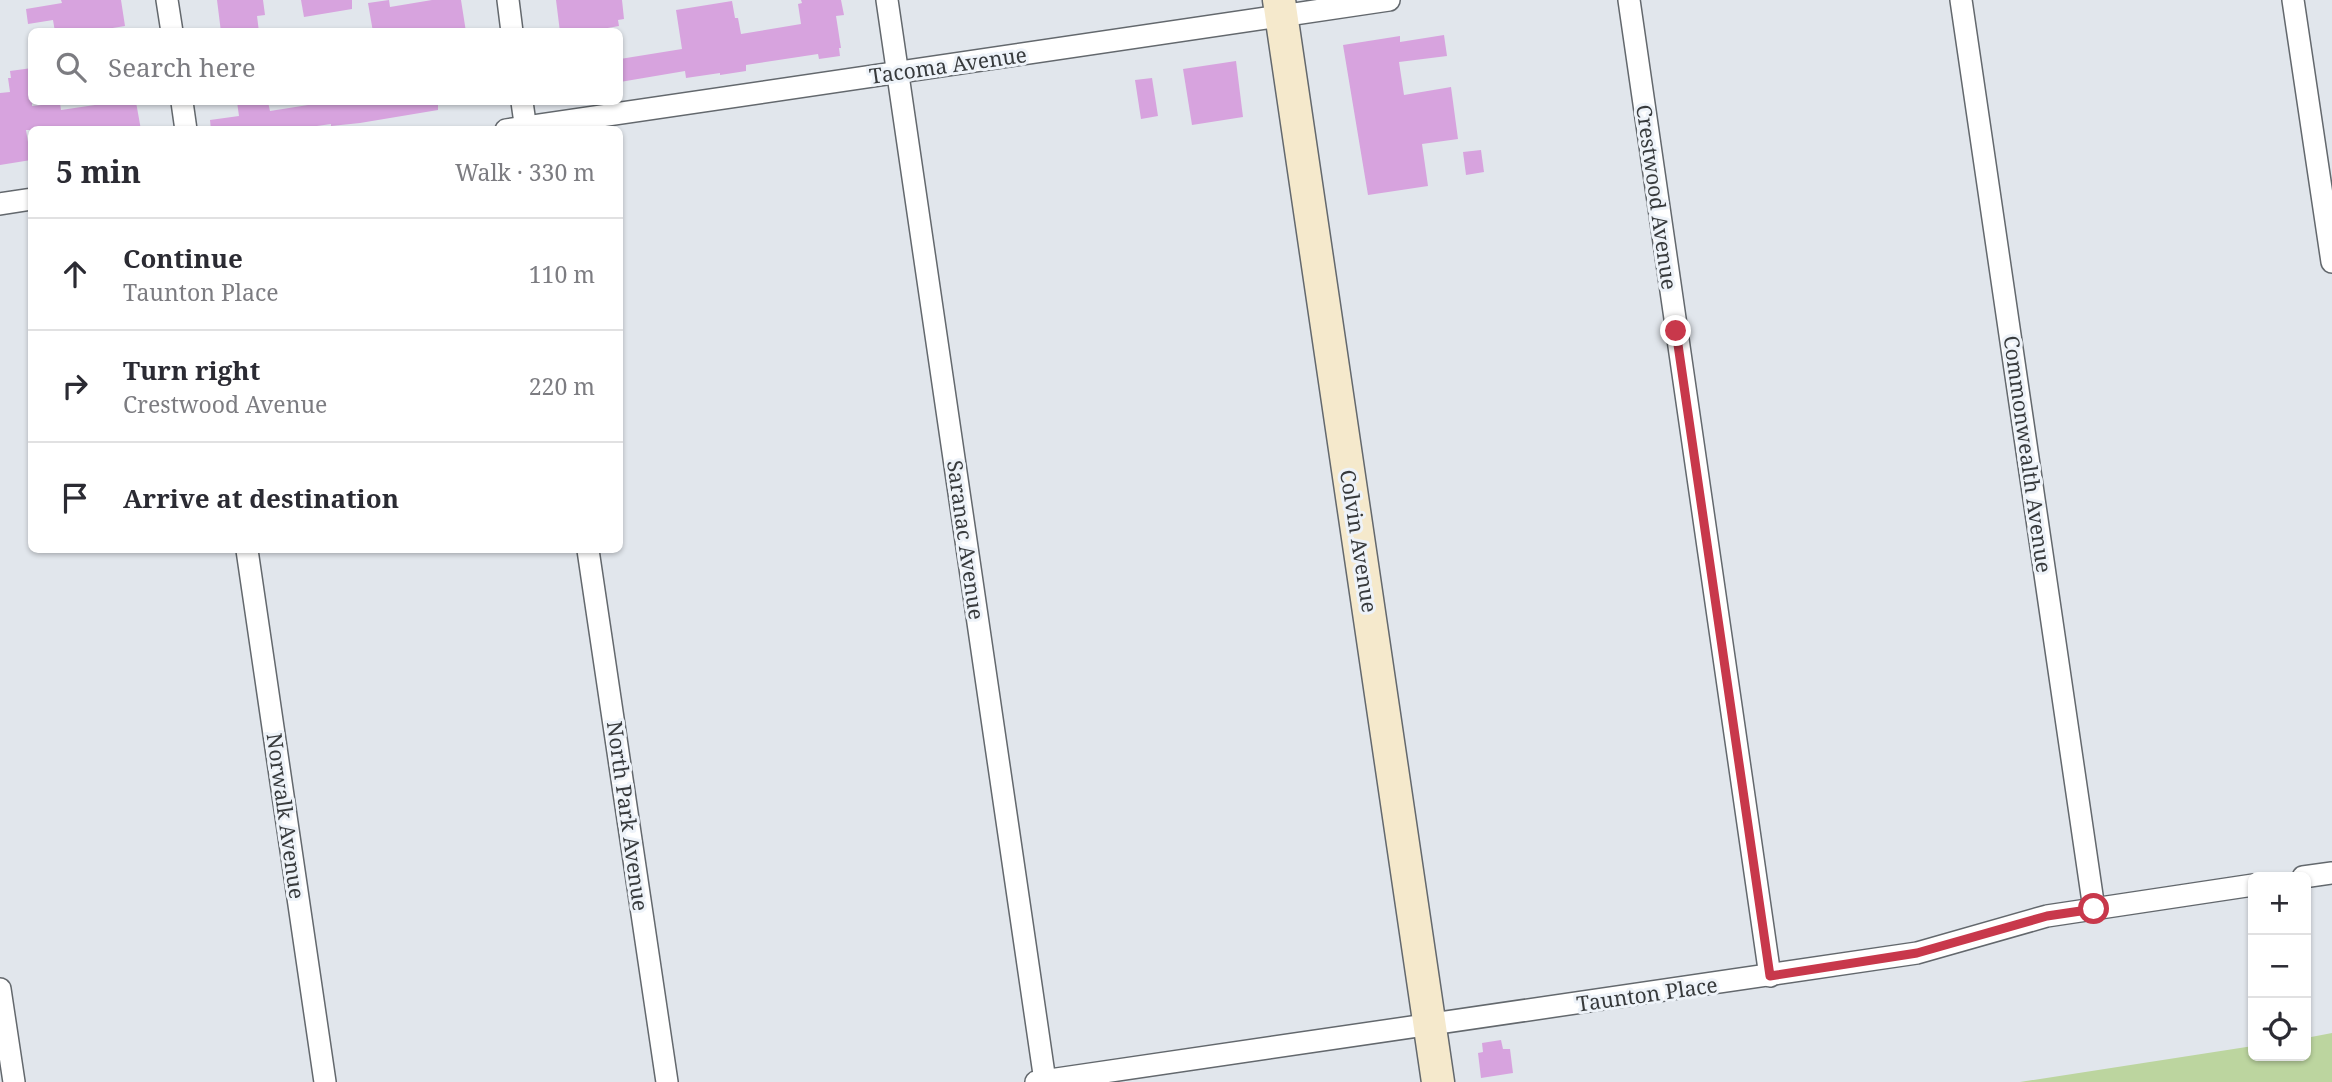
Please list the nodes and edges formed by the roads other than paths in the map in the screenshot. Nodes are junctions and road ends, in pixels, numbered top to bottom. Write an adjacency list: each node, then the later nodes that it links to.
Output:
1 (167, 0): 9 (street)
2 (508, 0): 10 (street)
3 (887, 0): 11 (street, Saranac Avenue)
4 (1389, 0): 8 (street, Tacoma Avenue)
5 (1629, 0): 26 (street, Crestwood Avenue)
6 (1961, 0): 25 (street, Commonwealth Avenue)
7 (2293, 0): 19 (street)
8 (1280, 8): 11 (street, Tacoma Avenue); 28 (street, Colvin Avenue)
9 (171, 28)
10 (512, 28)
11 (897, 72): 16 (street, Tacoma Avenue); 29 (street, Saranac Avenue)
12 (182, 105): 14 (street)
13 (522, 105): 15 (street)
14 (185, 126)
15 (519, 126)
16 (539, 126)
17 (28, 200): 18 (street)
18 (0, 204)
19 (2332, 262)
20 (247, 553): 31 (street, Norwalk Avenue)
21 (588, 553): 32 (street, North Park Avenue)
22 (2332, 873): 23 (street)
23 (2311, 876)
24 (2248, 886): 25 (street, Taunton Place)
25 (2094, 909): 26 (street, Taunton Place)
26 (1770, 976): 28 (street, Taunton Place)
27 (0, 989): 30 (street)
28 (1430, 1026): 29 (street, Taunton Place); 33 (street, Colvin Avenue)
29 (1040, 1081)
30 (15, 1082)
31 (325, 1082)
32 (667, 1082)
33 (1438, 1082)

